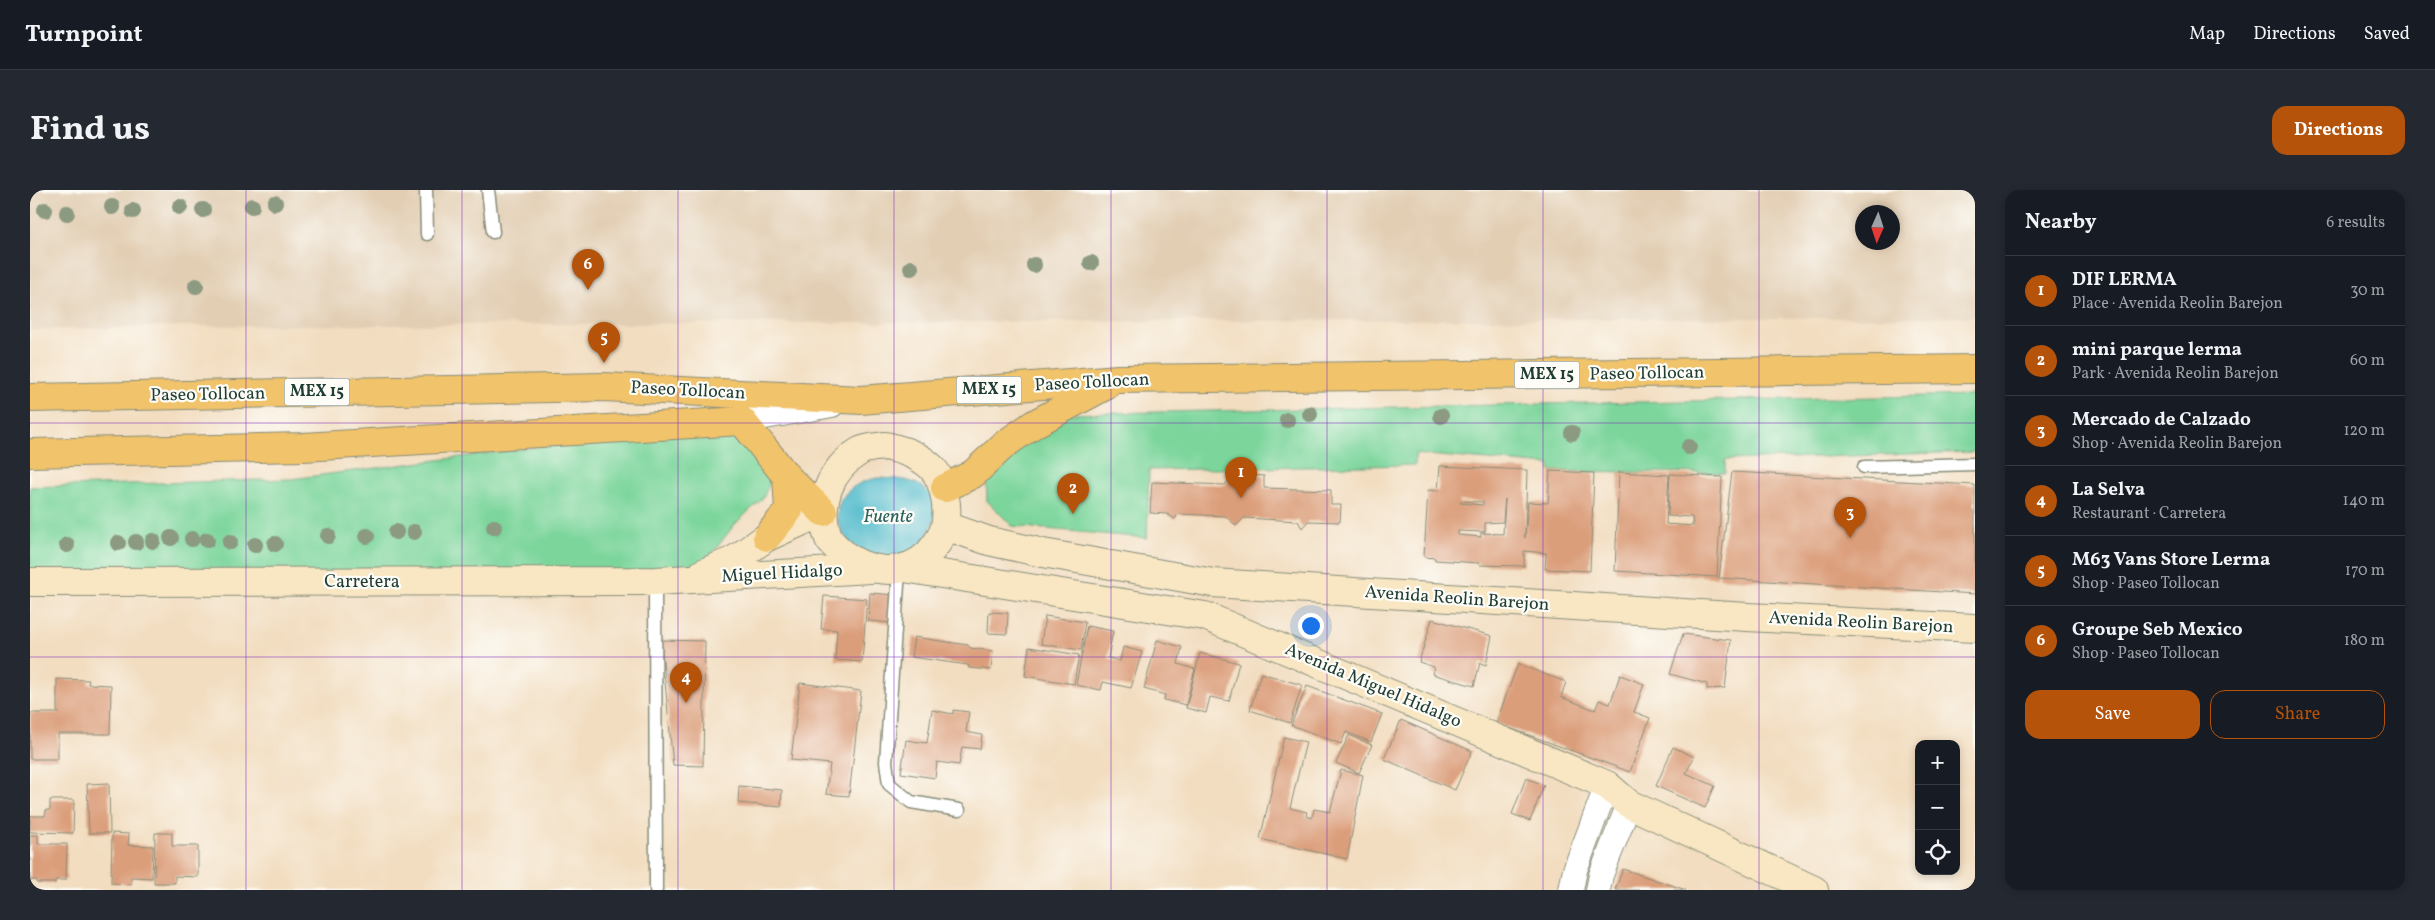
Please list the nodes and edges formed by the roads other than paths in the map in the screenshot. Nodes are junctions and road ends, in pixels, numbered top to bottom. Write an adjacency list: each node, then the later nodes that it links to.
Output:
1 (426, 190): 4 (lane)
2 (488, 190): 3 (lane)
3 (493, 232)
4 (427, 234)
5 (1975, 369): 6 (highway, Paseo Tollocan / MEX 15)
6 (1118, 379): 8 (highway, Paseo Tollocan / MEX 15); 14 (highway)
7 (30, 398): 8 (highway, Paseo Tollocan / MEX 15)
8 (861, 400): 9 (street)
9 (742, 421): 10 (highway); 13 (highway)
10 (30, 453)
11 (1975, 464): 12 (lane)
12 (1864, 467)
13 (787, 477): 15 (highway); 17 (highway)
14 (945, 488): 15 (main road); 16 (main road)
15 (823, 512): 17 (main road); 18 (main road)
16 (946, 526): 19 (main road); 23 (main road, Avenida Reolin Barejon)
17 (767, 537): 20 (main road)
18 (871, 569): 19 (main road); 20 (main road, Miguel Hidalgo)
19 (902, 569): 24 (main road, Avenida Miguel Hidalgo); 28 (lane)
20 (693, 578): 21 (main road, Carretera)
21 (655, 581): 22 (main road, Carretera); 31 (lane)
22 (30, 582)
23 (1213, 583): 24 (main road); 25 (main road, Avenida Reolin Barejon)
24 (1205, 616): 26 (main road, Avenida Miguel Hidalgo)
25 (1975, 628)
26 (1607, 785): 27 (main road, Avenida Miguel Hidalgo); 29 (street)
27 (1629, 804): 30 (street); 32 (main road, Avenida Miguel Hidalgo)
28 (959, 810)
29 (1573, 880): 30 (street)
30 (1600, 883)
31 (656, 890)
32 (1814, 890)

